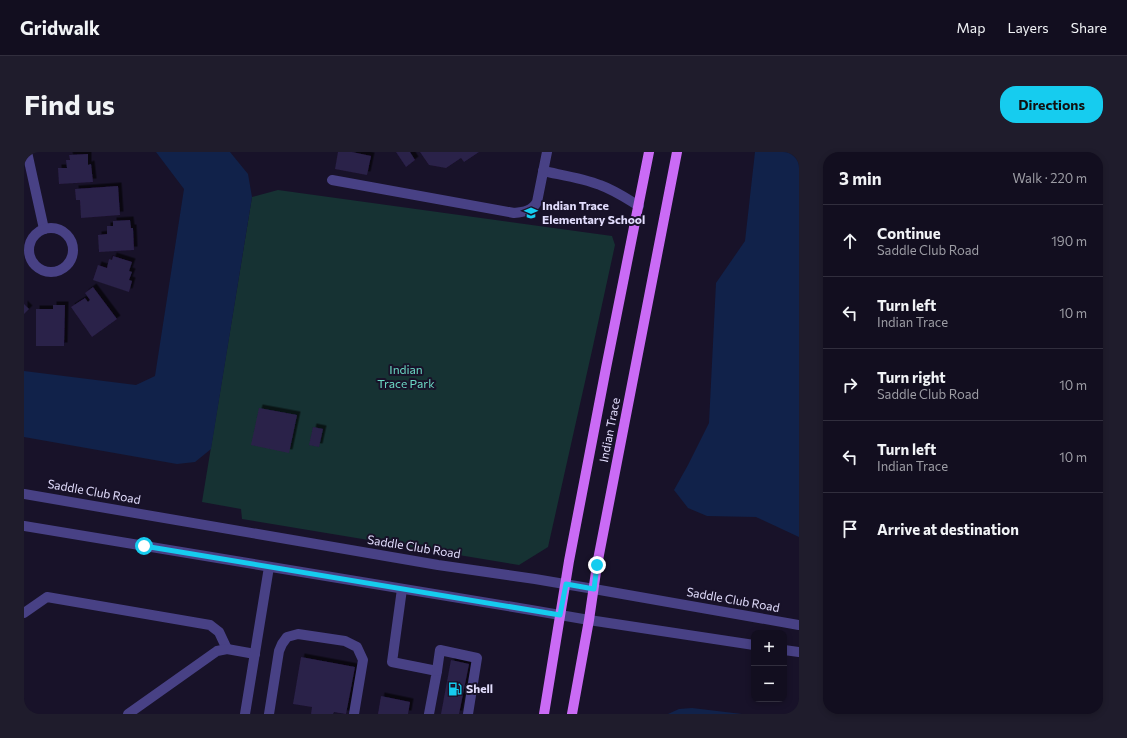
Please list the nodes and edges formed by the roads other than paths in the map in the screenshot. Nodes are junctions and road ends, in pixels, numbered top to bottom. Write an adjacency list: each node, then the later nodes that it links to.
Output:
1 (27, 152): 8 (street)
2 (547, 152): 5 (street)
3 (649, 152): 7 (main road, Indian Trace)
4 (677, 152): 14 (main road, Indian Trace)
5 (543, 172): 6 (street); 7 (street)
6 (332, 180)
7 (639, 206): 12 (main road, Indian Trace)
8 (44, 229): 8 (street)
9 (24, 494): 12 (street, Saddle Club Road)
10 (24, 526): 11 (street)
11 (269, 567): 13 (street); 23 (street)
12 (566, 584): 14 (street, Saddle Club Road); 16 (main road, Indian Trace)
13 (402, 589): 16 (street); 24 (street)
14 (594, 589): 17 (main road, Indian Trace); 18 (street, Saddle Club Road)
15 (24, 613): 20 (street)
16 (560, 615): 17 (street); 31 (main road, Indian Trace)
17 (589, 620): 19 (street); 32 (main road, Indian Trace)
18 (799, 626)
19 (751, 645)
20 (227, 649): 23 (street); 26 (street)
21 (787, 650): 22 (street)
22 (799, 652)
23 (255, 654): 27 (street)
24 (436, 671): 29 (street); 30 (street)
25 (270, 710): 28 (street)
26 (128, 714)
27 (245, 714)
28 (354, 714)
29 (429, 714)
30 (468, 714)
31 (544, 714)
32 (572, 714)

